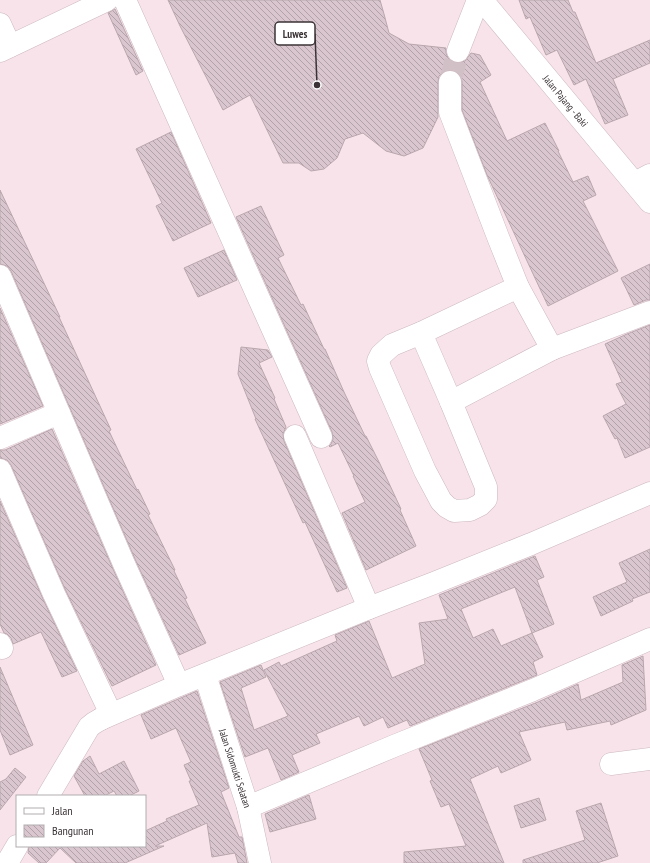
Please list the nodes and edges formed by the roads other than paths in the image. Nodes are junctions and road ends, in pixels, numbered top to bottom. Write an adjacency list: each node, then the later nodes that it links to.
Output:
1 (107, 0): 6 (street)
2 (125, 0): 19 (street)
3 (478, 0): 7 (street)
4 (482, 0): 9 (street, Jalan Pajang - Baki)
5 (0, 24): 6 (street)
6 (5, 48)
7 (458, 51)
8 (450, 82): 12 (street)
9 (642, 179): 10 (street, Jalan Pajang - Baki)
10 (650, 202)
11 (0, 276): 17 (street)
12 (518, 287): 14 (street); 15 (street)
13 (650, 312): 15 (street)
14 (421, 333): 16 (street); 16 (street)
15 (552, 349): 16 (street)
16 (451, 402)
17 (59, 413): 20 (street); 26 (street)
18 (295, 436): 23 (street)
19 (321, 437)
20 (0, 438)
21 (0, 470): 27 (street)
22 (650, 493): 23 (street)
23 (369, 608): 25 (street)
24 (650, 639): 31 (street)
25 (205, 675): 26 (street); 31 (street, Jalan Sidomukti Selatan)
26 (177, 681): 27 (street)
27 (107, 716): 30 (street)
28 (650, 759): 29 (street)
29 (611, 764)
30 (49, 795)
31 (248, 807): 34 (street, Jalan Sidomukti Selatan)
32 (16, 847): 33 (street)
33 (7, 863)
34 (260, 863)

